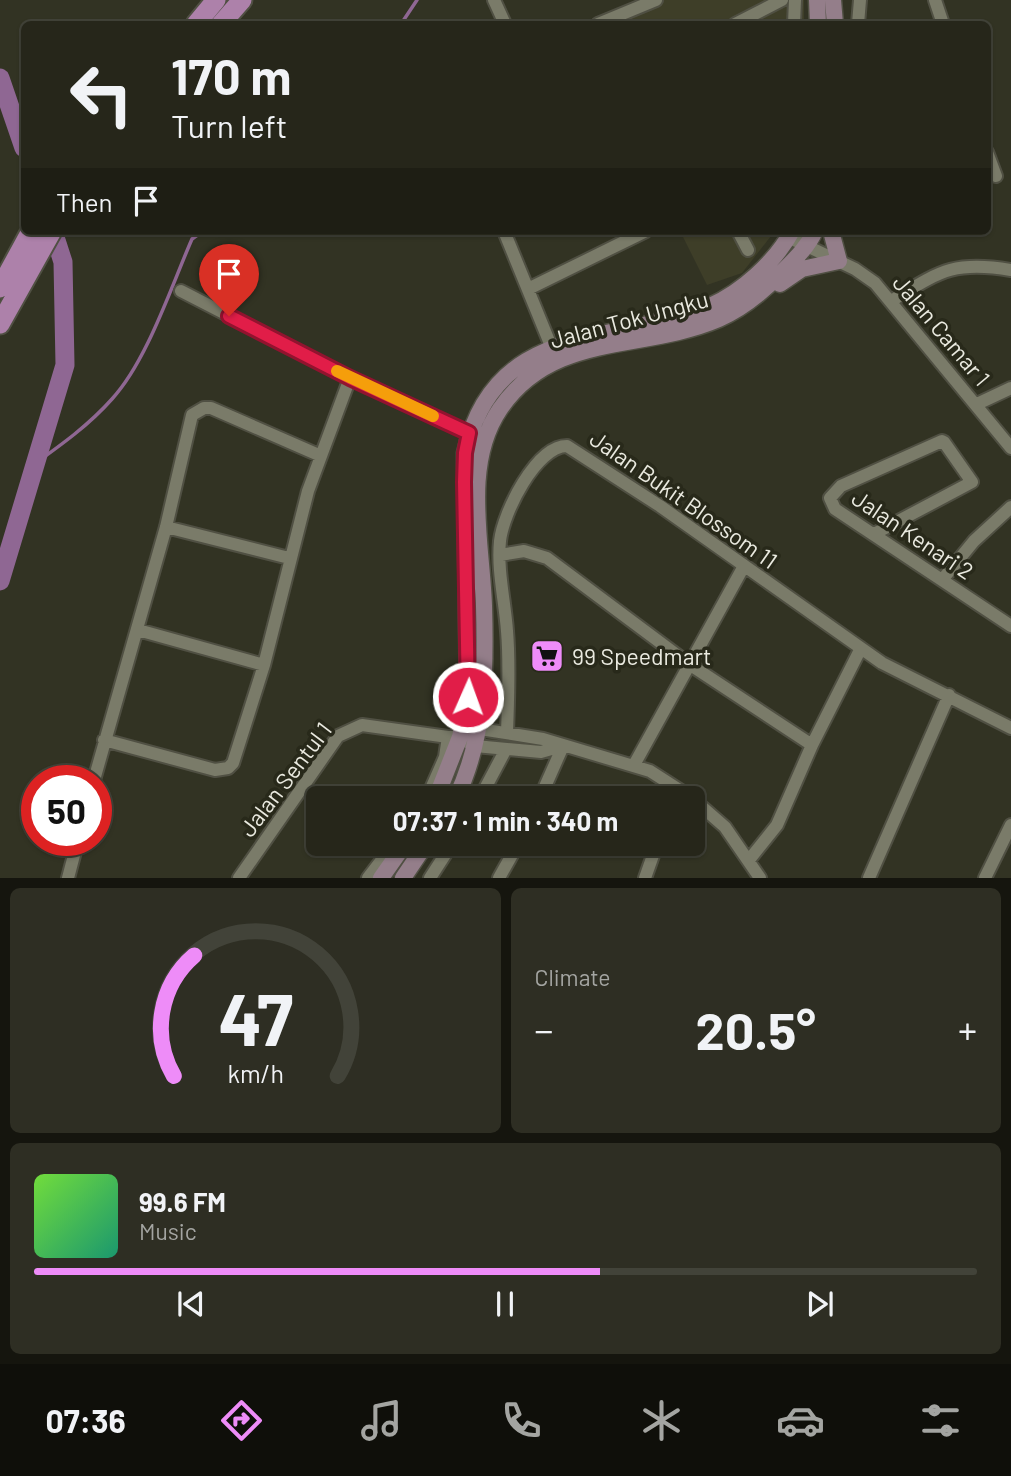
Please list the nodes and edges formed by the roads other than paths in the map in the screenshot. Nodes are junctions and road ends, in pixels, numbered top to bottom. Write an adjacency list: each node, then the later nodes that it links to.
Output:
1 (216, 0): 12 (main road)
2 (494, 0): 14 (street)
3 (656, 0): 11 (street)
4 (782, 0): 15 (street)
5 (795, 0): 16 (street)
6 (817, 0): 17 (main road)
7 (833, 0): 18 (main road)
8 (860, 0): 19 (street)
9 (935, 0): 20 (street)
10 (241, 1): 13 (main road)
11 (629, 19)
12 (198, 21)
13 (224, 21)
14 (504, 21)
15 (741, 21)
16 (794, 21)
17 (818, 21)
18 (835, 21)
19 (858, 21)
20 (942, 21)
21 (991, 163): 22 (street)
22 (996, 176)
23 (29, 235): 36 (main road)
24 (49, 235): 41 (main road)
25 (506, 235): 37 (street)
26 (614, 235): 32 (street)
27 (637, 235): 32 (street)
28 (740, 235): 33 (street)
29 (789, 235): 42 (main road, Jalan Tok Ungku)
30 (832, 235): 34 (main road)
31 (811, 238): 34 (street, Jalan Camar 1); 39 (main road, Jalan Tok Ungku)
32 (618, 244): 37 (street)
33 (748, 250)
34 (839, 261): 39 (main road); 40 (street, Jalan Camar 1)
35 (1011, 270): 40 (street)
36 (0, 288)
37 (528, 289): 42 (street)
38 (181, 291): 43 (street)
39 (762, 294): 63 (main road, Jalan Tok Ungku)
40 (891, 301): 45 (street, Jalan Camar 1)
41 (0, 324)
42 (551, 346): 46 (main road, Jalan Tok Ungku)
43 (350, 378): 46 (street); 48 (street)
44 (1011, 388): 45 (street)
45 (977, 404): 47 (street, Jalan Camar 1)
46 (469, 433): 65 (main road, Jalan Tok Ungku)
47 (1011, 447)
48 (321, 456): 50 (street); 53 (street)
49 (1011, 506): 55 (street)
50 (166, 527): 53 (street); 57 (street)
51 (874, 534): 51 (street, Jalan Kenari 2); 55 (street, Jalan Kenari 2)
52 (500, 555): 54 (street, Jalan Bukit Blossom 11); 59 (street); 64 (street, Jalan Bukit Blossom 11)
53 (289, 558): 60 (street)
54 (744, 566): 58 (street, Jalan Bukit Blossom 11); 59 (street)
55 (942, 580): 56 (street, Jalan Kenari 2)
56 (1011, 626)
57 (138, 630): 60 (street); 66 (street)
58 (861, 648): 61 (street, Jalan Bukit Blossom 11); 67 (street)
59 (689, 664): 67 (street); 72 (street)
60 (264, 665): 66 (street)
61 (949, 695): 62 (street, Jalan Bukit Blossom 11); 98 (street)
62 (1011, 728)
63 (480, 729): 64 (street); 65 (street); 68 (main road, Jalan Tok Ungku)
64 (507, 733): 69 (street)
65 (454, 737): 68 (street); 73 (street); 74 (main road, Jalan Tok Ungku); 90 (street, Jalan Sentul 1)
66 (104, 740): 71 (street)
67 (812, 745): 88 (street)
68 (475, 746): 70 (street); 75 (main road, Jalan Tok Ungku)
69 (562, 746): 70 (street); 72 (street); 77 (street)
70 (506, 749): 76 (street)
71 (98, 765)
72 (634, 765): 78 (street)
73 (432, 786)
74 (440, 786)
75 (462, 786)
76 (486, 786)
77 (545, 786)
78 (673, 786)
79 (705, 810): 88 (street)
80 (1011, 825): 99 (street)
81 (74, 856): 89 (street)
82 (385, 856): 91 (street)
83 (396, 856): 92 (main road)
84 (418, 856): 93 (main road)
85 (444, 856): 94 (street)
86 (511, 856): 95 (street)
87 (653, 856): 96 (street)
88 (749, 860): 97 (street)
89 (68, 877)
90 (239, 877)
91 (368, 877)
92 (381, 877)
93 (404, 877)
94 (430, 877)
95 (499, 877)
96 (645, 877)
97 (760, 877)
98 (869, 877)
99 (985, 877)

